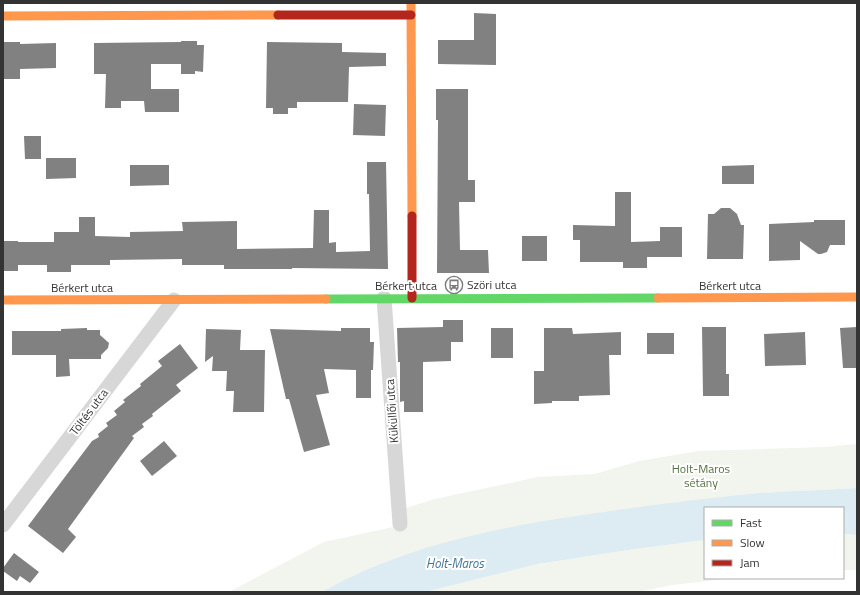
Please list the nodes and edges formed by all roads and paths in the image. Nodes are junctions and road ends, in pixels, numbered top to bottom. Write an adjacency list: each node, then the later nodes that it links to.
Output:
1 (411, 3): 2 (street)
2 (411, 15): 3 (street); 6 (street)
3 (3, 16)
4 (857, 297): 6 (street, Bérkert utca)
5 (384, 298): 6 (street, Bérkert utca); 8 (street, Bérkert utca); 9 (street, Küküllői utca)
6 (412, 298)
7 (3, 300): 8 (street, Bérkert utca)
8 (174, 300): 10 (street, Töltés utca)
9 (400, 524)
10 (3, 525)

